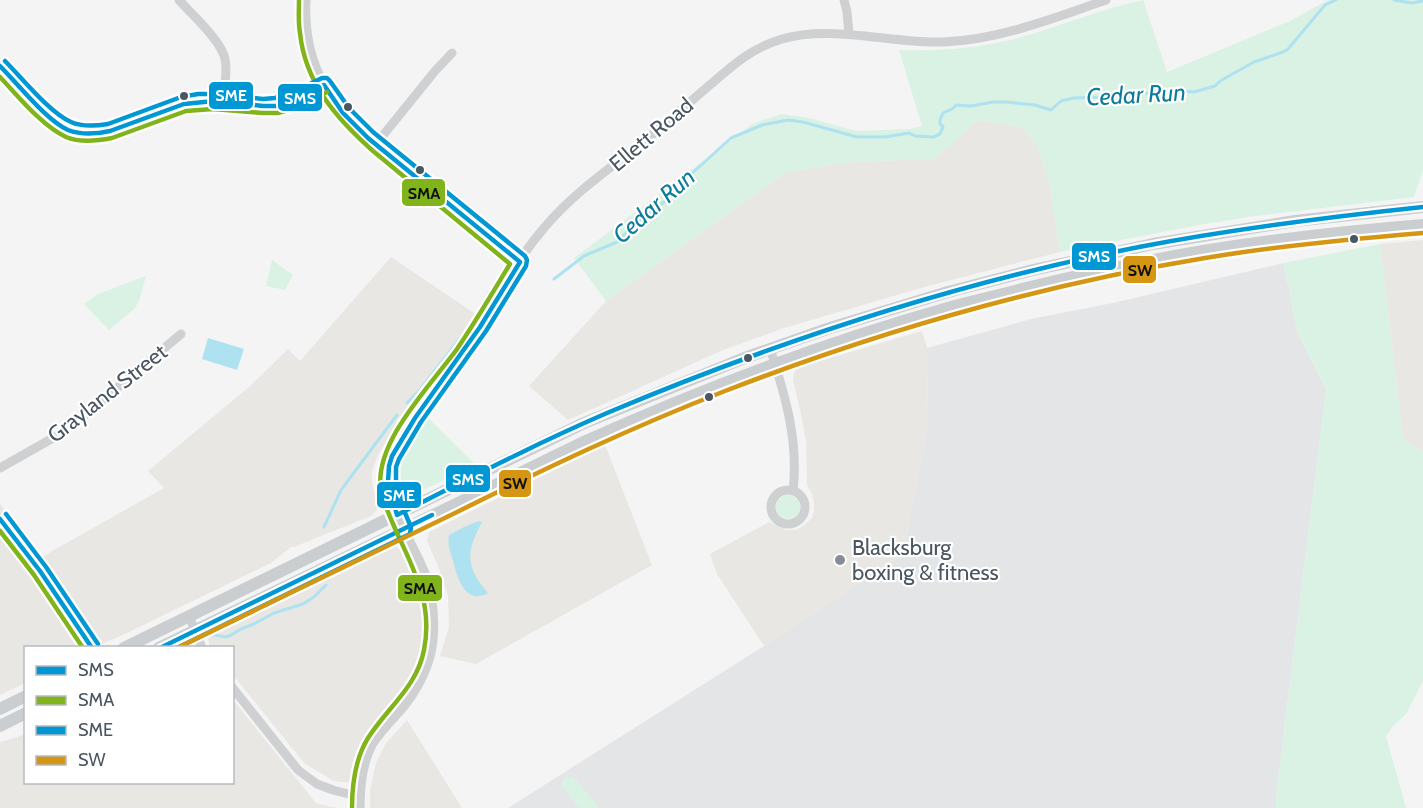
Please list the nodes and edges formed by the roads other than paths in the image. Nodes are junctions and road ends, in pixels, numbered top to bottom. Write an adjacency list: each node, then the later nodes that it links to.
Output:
1 (179, 0): 9 (street)
2 (306, 0): 8 (street)
3 (844, 0): 5 (street)
4 (1106, 0): 5 (street, Ellett Road)
5 (849, 34): 15 (street, Ellett Road)
6 (452, 53): 10 (street)
7 (0, 66): 9 (street)
8 (324, 85): 9 (street); 10 (street)
9 (223, 101)
10 (376, 144): 15 (street)
11 (1423, 207): 12 (main road)
12 (1295, 221): 14 (main road); 17 (main road)
13 (1423, 225): 14 (main road)
14 (1296, 237): 18 (main road)
15 (520, 262): 21 (street, Ellett Road)
16 (181, 334): 19 (street, Grayland Street)
17 (770, 348): 18 (street); 21 (main road)
18 (775, 364): 20 (street); 23 (main road)
19 (0, 468)
20 (793, 490)
21 (398, 514): 23 (street, Ellett Road); 24 (main road)
22 (0, 519): 26 (street)
23 (404, 529): 25 (main road); 35 (street, Ellett Road)
24 (189, 616): 25 (street); 27 (main road)
25 (195, 631): 28 (main road); 29 (street)
26 (91, 646)
27 (128, 646)
28 (163, 646)
29 (201, 646)
30 (234, 690): 35 (street)
31 (24, 697): 32 (main road)
32 (0, 708)
33 (24, 714): 34 (main road)
34 (0, 726)
35 (360, 796): 36 (street, Ellett Road)
36 (360, 808)

